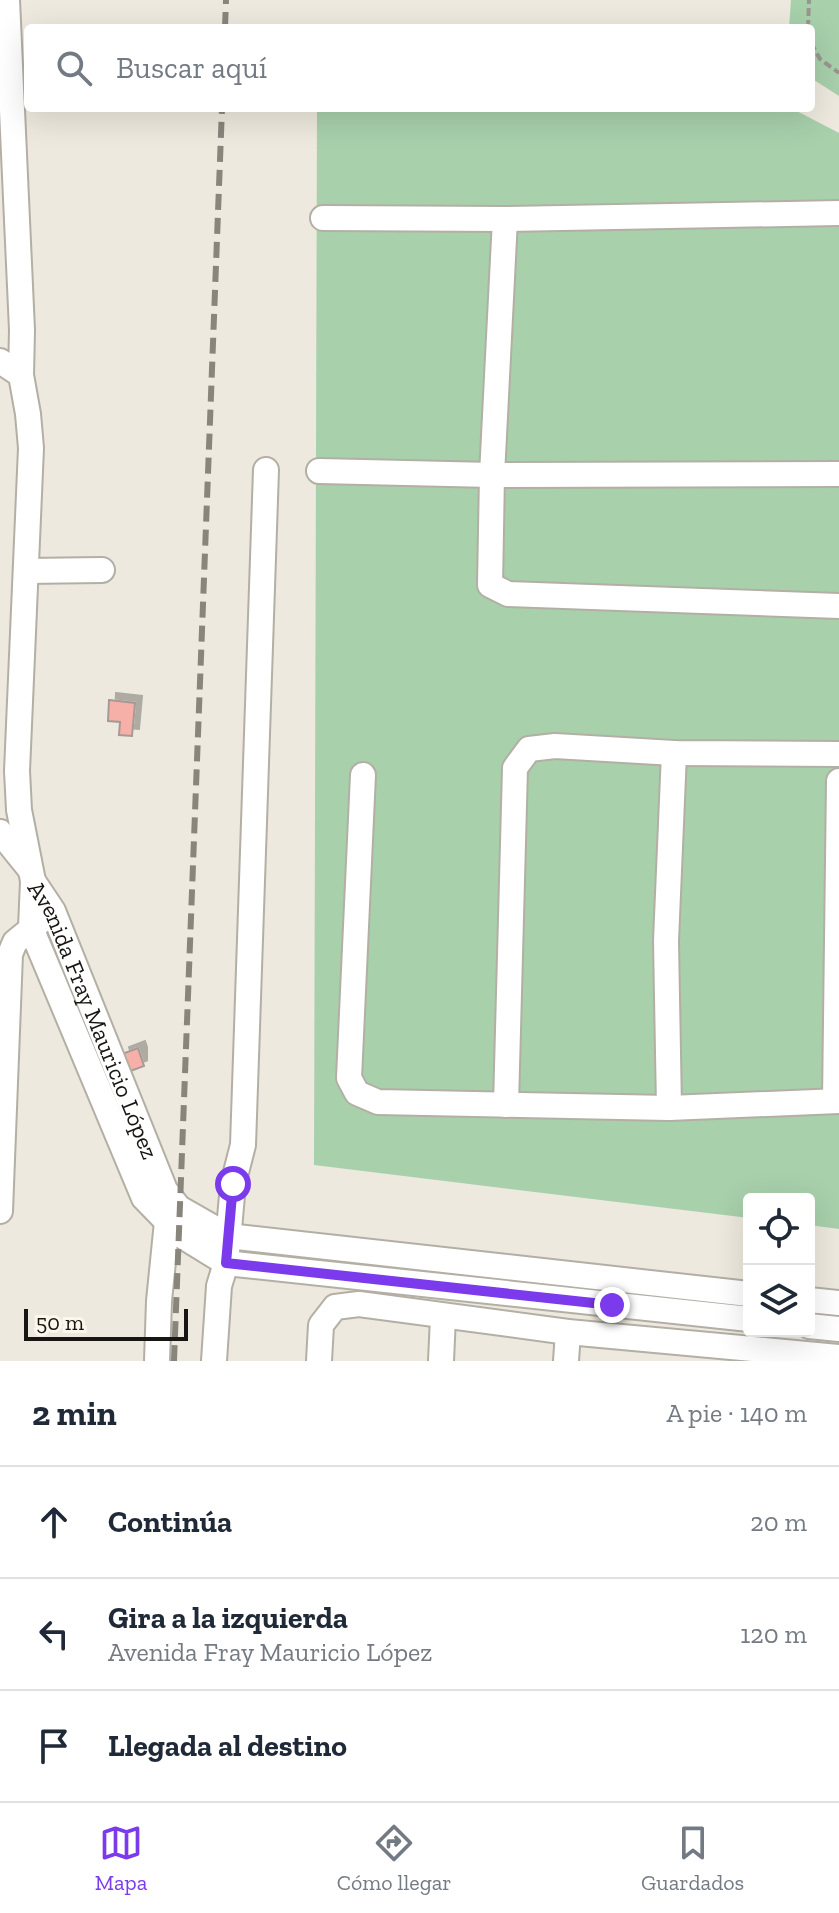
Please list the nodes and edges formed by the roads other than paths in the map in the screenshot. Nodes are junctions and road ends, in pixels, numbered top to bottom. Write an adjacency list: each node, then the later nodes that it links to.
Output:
1 (7, 0): 2 (street)
2 (6, 107): 3 (street)
3 (8, 206): 8 (street)
4 (839, 213): 6 (street)
5 (323, 218): 6 (street)
6 (505, 219): 12 (street)
7 (0, 361): 8 (street)
8 (21, 375): 14 (street)
9 (266, 470): 29 (street)
10 (319, 471): 12 (street)
11 (839, 474): 12 (street)
12 (492, 475): 15 (street)
13 (102, 570): 14 (street)
14 (26, 571): 21 (street)
15 (839, 606)
16 (674, 753): 17 (street); 25 (street); 26 (street)
17 (839, 754)
18 (363, 775): 25 (street)
19 (839, 781): 24 (street)
20 (0, 832): 21 (street)
21 (32, 876): 22 (street, Avenida Fray Mauricio López); 23 (street, Avenida Fray Mauricio López)
22 (53, 911): 23 (street); 27 (street, Avenida Fray Mauricio López)
23 (31, 928): 27 (street, Avenida Fray Mauricio López); 28 (street)
24 (837, 1101): 26 (street)
25 (506, 1105): 26 (street)
26 (669, 1108)
27 (169, 1210): 29 (street, Avenida Fray Mauricio López); 30 (street, Avenida Fray Mauricio López); 42 (street)
28 (0, 1211)
29 (228, 1236): 30 (street); 31 (street, Avenida Fray Mauricio López)
30 (226, 1263): 35 (street, Avenida Fray Mauricio López); 43 (street)
31 (743, 1293)
32 (815, 1301): 33 (street)
33 (839, 1303)
34 (443, 1317): 38 (street); 44 (street); 45 (street)
35 (743, 1318)
36 (815, 1327): 37 (street)
37 (839, 1329)
38 (568, 1332): 39 (street); 46 (street)
39 (690, 1352): 41 (street)
40 (839, 1357): 41 (street)
41 (814, 1358)
42 (157, 1361)
43 (214, 1361)
44 (319, 1361)
45 (441, 1361)
46 (566, 1361)

